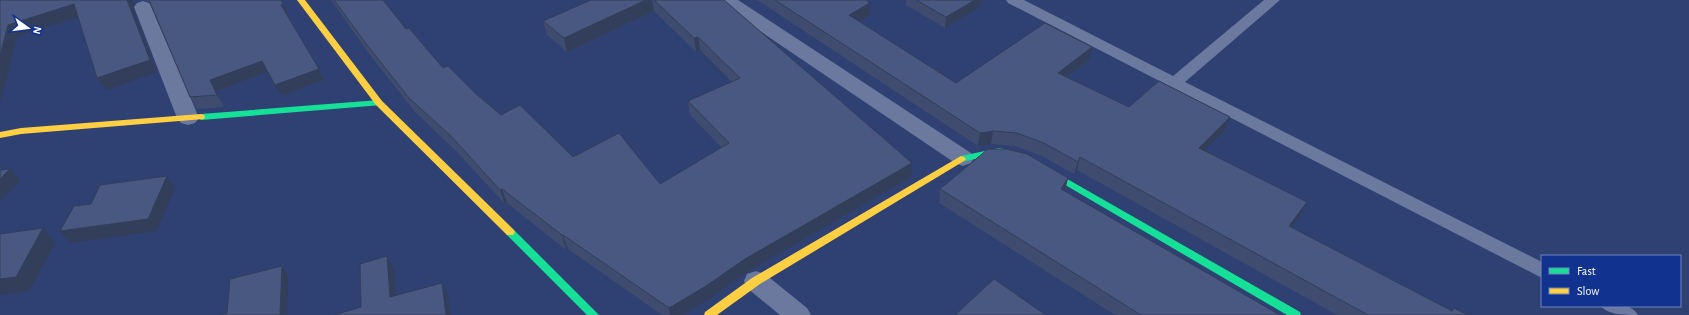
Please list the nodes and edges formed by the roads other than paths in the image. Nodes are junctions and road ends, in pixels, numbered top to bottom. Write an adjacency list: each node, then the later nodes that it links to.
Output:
1 (301, 0): 7 (street)
2 (726, 0): 11 (street)
3 (1013, 0): 6 (lane)
4 (1273, 0): 6 (lane)
5 (143, 6): 8 (street)
6 (1174, 83): 13 (lane)
7 (379, 103): 8 (street); 16 (street)
8 (188, 118): 9 (street)
9 (0, 135)
10 (1022, 157): 11 (street)
11 (963, 158): 14 (street)
12 (1033, 162): 19 (street)
13 (1541, 270)
14 (756, 281): 17 (street); 18 (street)
15 (1613, 307): 20 (lane)
16 (588, 313)
17 (709, 315)
18 (798, 315)
19 (1296, 315)
20 (1628, 315)

